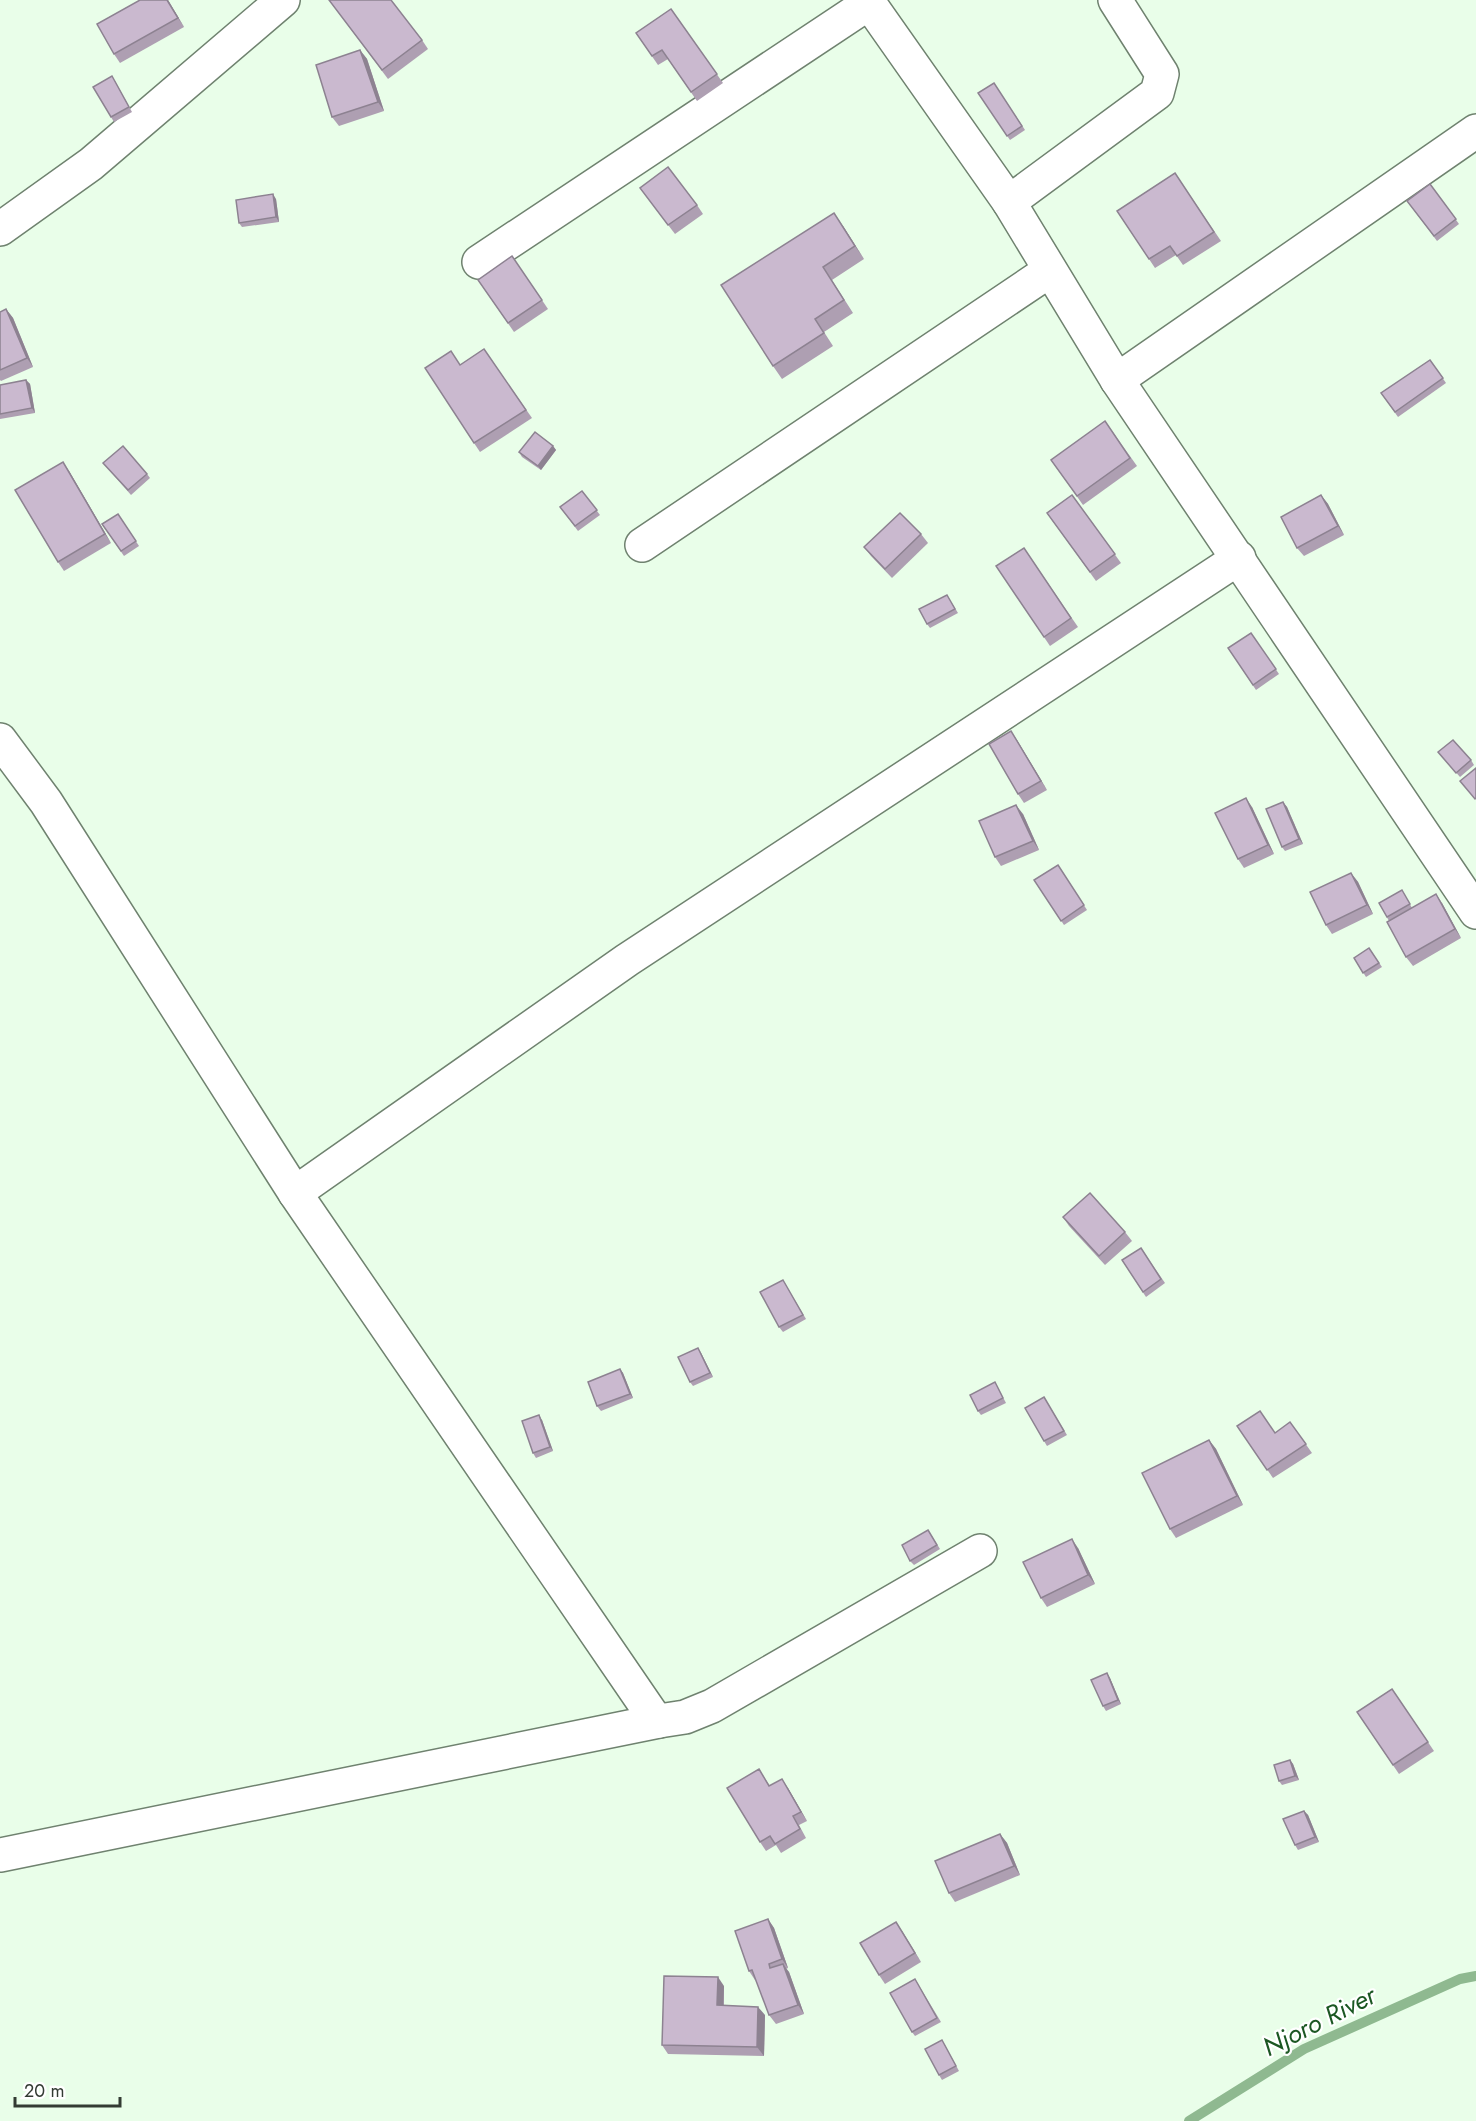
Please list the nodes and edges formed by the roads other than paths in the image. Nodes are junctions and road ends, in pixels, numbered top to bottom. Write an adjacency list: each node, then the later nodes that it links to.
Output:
1 (283, 0): 6 (street)
2 (1115, 0): 5 (street)
3 (868, 2): 5 (street); 7 (street)
4 (1476, 131): 9 (street)
5 (1009, 202): 8 (street)
6 (0, 229)
7 (478, 262)
8 (1049, 271): 9 (street); 10 (street)
9 (1117, 380): 11 (street)
10 (642, 545)
11 (1239, 558): 13 (street); 14 (street)
12 (0, 740): 14 (street)
13 (1476, 912)
14 (295, 1193): 16 (street)
15 (980, 1551): 16 (street)
16 (658, 1721): 17 (street)
17 (0, 1855)

